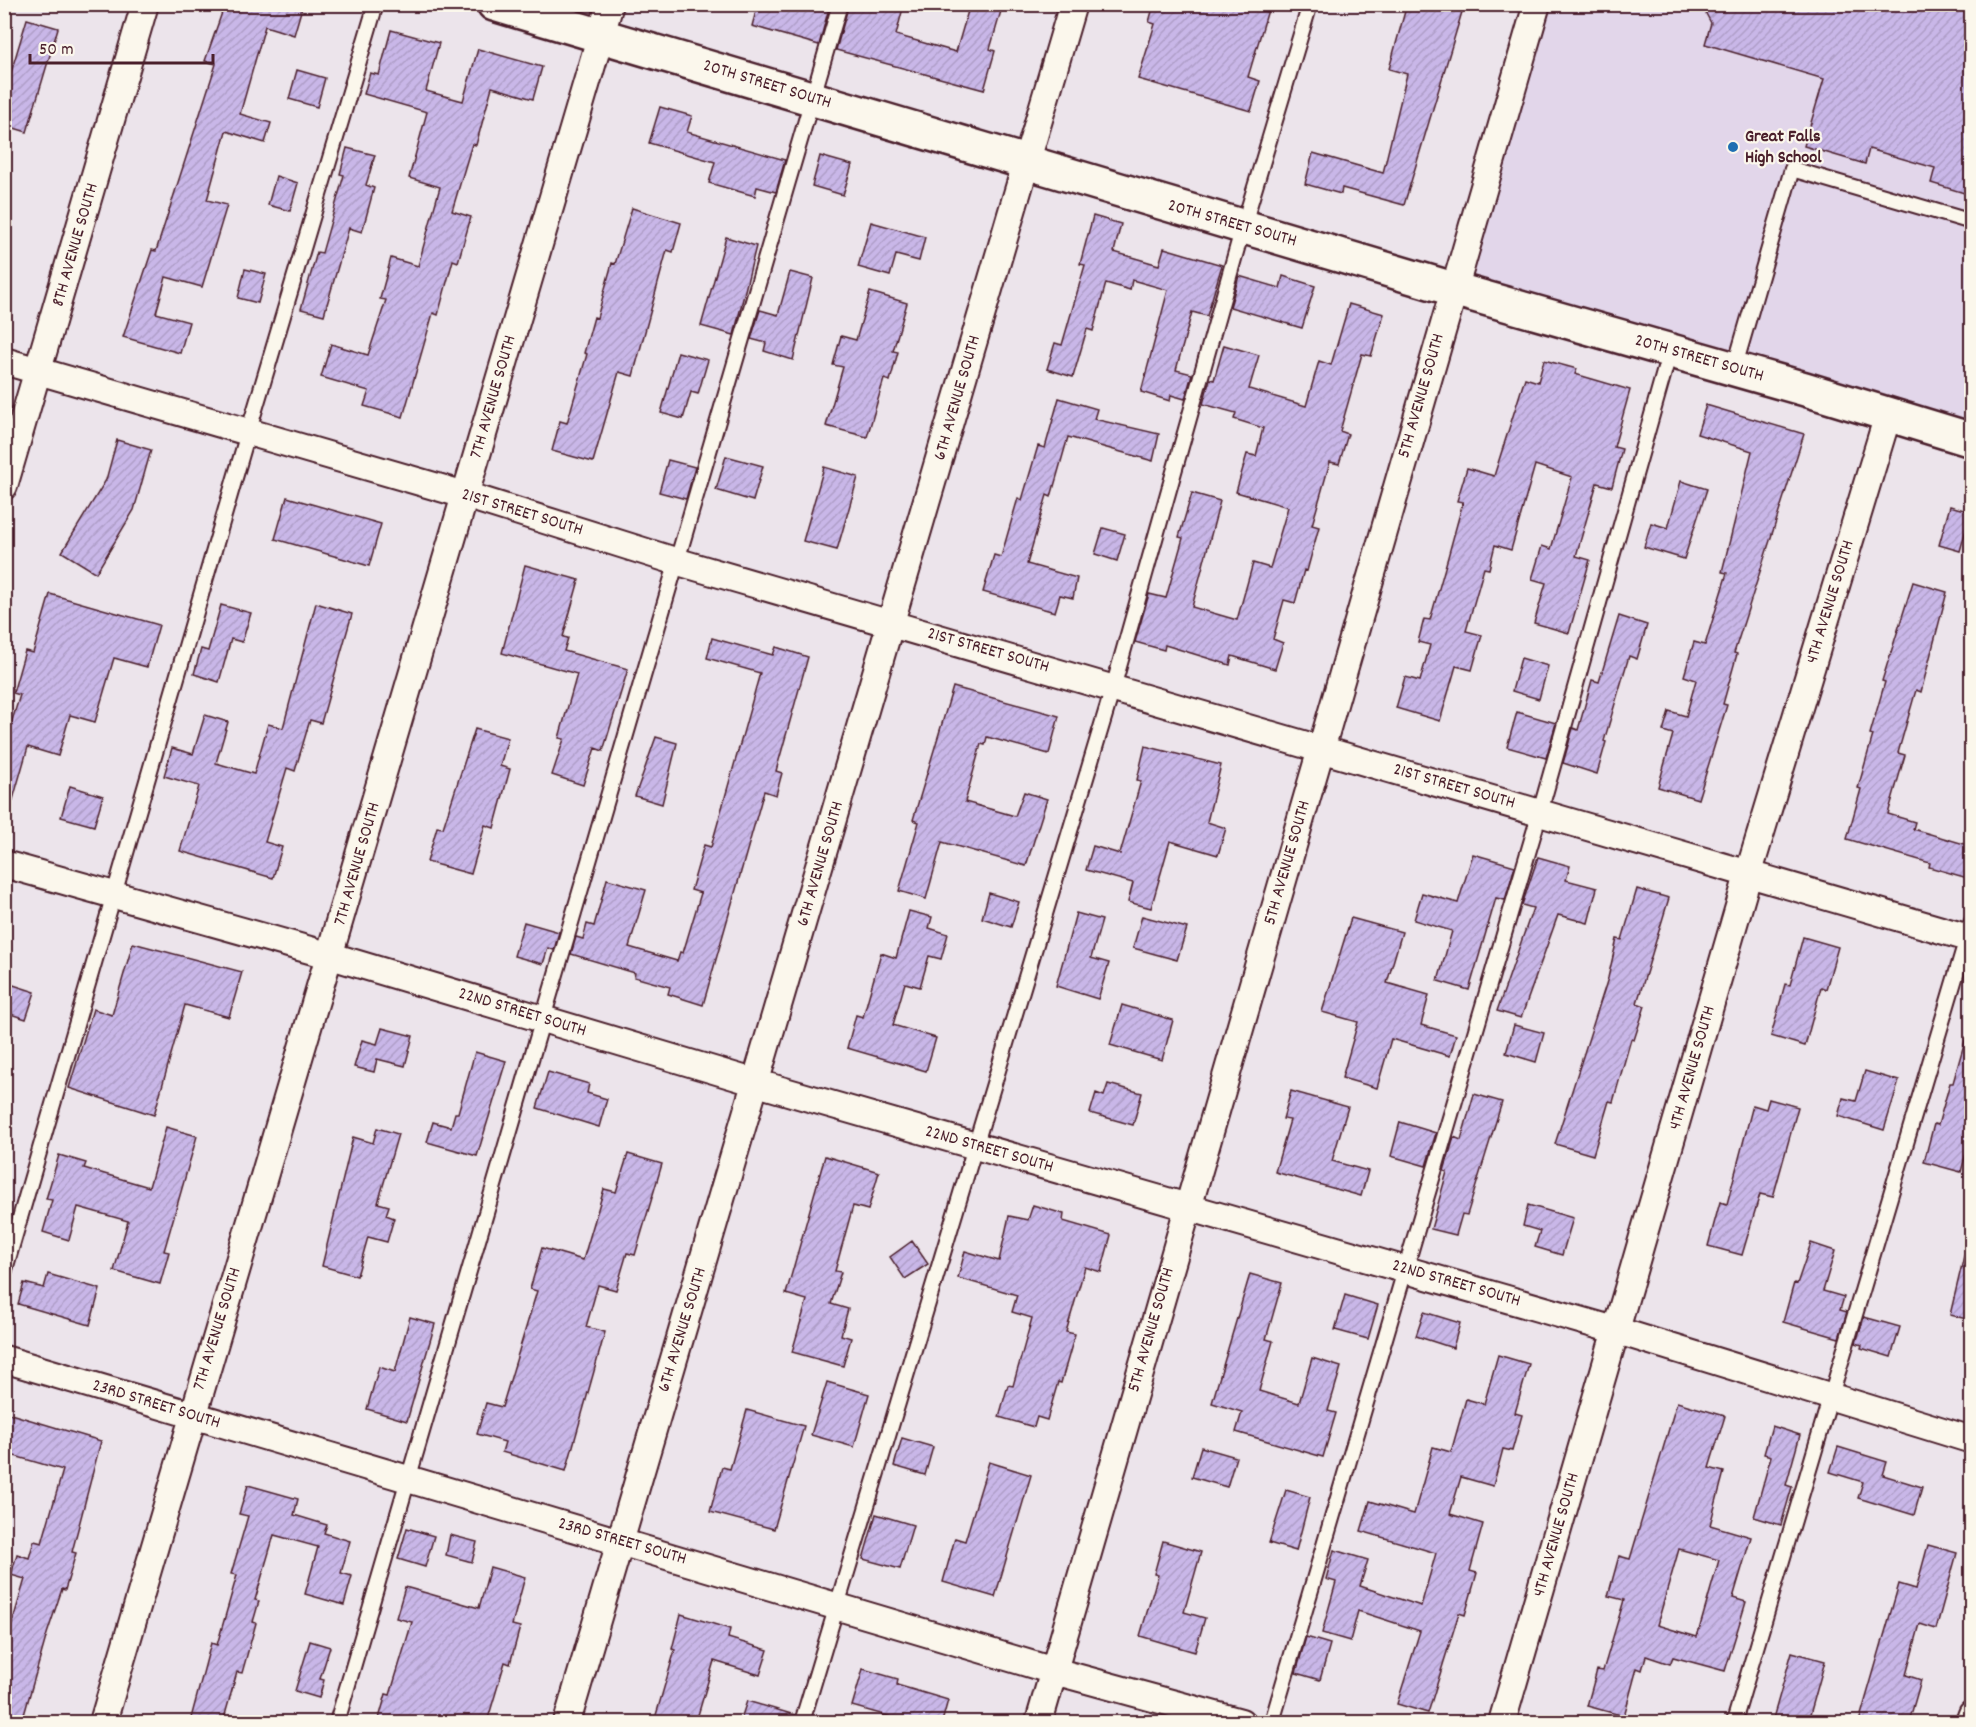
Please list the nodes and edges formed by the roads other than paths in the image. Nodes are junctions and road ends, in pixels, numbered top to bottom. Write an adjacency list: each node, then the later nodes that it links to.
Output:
1 (145, 4): 18 (street, 8TH AVENUE SOUTH)
2 (376, 4): 20 (lane)
3 (495, 4): 9 (street, 20TH STREET SOUTH)
4 (610, 4): 9 (street, 7TH AVENUE SOUTH)
5 (840, 4): 10 (lane)
6 (1073, 4): 11 (street, 6TH AVENUE SOUTH)
7 (1310, 4): 13 (lane)
8 (1537, 4): 14 (street, 5TH AVENUE SOUTH)
9 (601, 36): 10 (street, 20TH STREET SOUTH); 23 (street, 7TH AVENUE SOUTH)
10 (811, 99): 11 (street, 20TH STREET SOUTH); 24 (lane)
11 (1026, 163): 13 (street, 20TH STREET SOUTH); 25 (street, 6TH AVENUE SOUTH)
12 (1971, 222): 17 (lane)
13 (1243, 227): 14 (street, 20TH STREET SOUTH); 26 (lane)
14 (1453, 289): 15 (street, 20TH STREET SOUTH); 27 (street, 5TH AVENUE SOUTH)
15 (1670, 351): 17 (street, 20TH STREET SOUTH); 28 (lane)
16 (4, 361): 18 (street, 21ST STREET SOUTH)
17 (1734, 369): 19 (street, 20TH STREET SOUTH)
18 (39, 370): 20 (street, 21ST STREET SOUTH); 22 (street, 8TH AVENUE SOUTH)
19 (1888, 415): 21 (street, 20TH STREET SOUTH); 30 (street, 4TH AVENUE SOUTH)
20 (248, 433): 23 (street, 21ST STREET SOUTH); 31 (lane)
21 (1971, 437)
22 (4, 486)
23 (465, 495): 24 (street, 21ST STREET SOUTH); 33 (street, 7TH AVENUE SOUTH)
24 (675, 561): 25 (street, 21ST STREET SOUTH); 34 (lane)
25 (893, 623): 26 (street, 21ST STREET SOUTH); 35 (street, 6TH AVENUE SOUTH)
26 (1113, 688): 27 (street, 21ST STREET SOUTH); 36 (lane)
27 (1322, 749): 28 (street, 21ST STREET SOUTH); 37 (street, 5TH AVENUE SOUTH)
28 (1540, 812): 30 (street, 21ST STREET SOUTH); 38 (lane)
29 (4, 864): 31 (street, 22ND STREET SOUTH)
30 (1749, 872): 32 (street, 21ST STREET SOUTH); 40 (street, 4TH AVENUE SOUTH)
31 (116, 896): 33 (street, 22ND STREET SOUTH); 39 (lane)
32 (1970, 932): 42 (lane)
33 (331, 956): 34 (street, 22ND STREET SOUTH); 43 (street, 7TH AVENUE SOUTH)
34 (541, 1019): 35 (street, 22ND STREET SOUTH); 45 (lane)
35 (757, 1083): 36 (street, 22ND STREET SOUTH); 46 (street, 6TH AVENUE SOUTH)
36 (975, 1146): 37 (street, 22ND STREET SOUTH); 47 (lane)
37 (1187, 1206): 38 (street, 22ND STREET SOUTH); 48 (street, 5TH AVENUE SOUTH)
38 (1406, 1269): 40 (street, 22ND STREET SOUTH); 56 (lane)
39 (4, 1273)
40 (1618, 1331): 42 (street, 22ND STREET SOUTH); 57 (street, 4TH AVENUE SOUTH)
41 (4, 1359): 43 (street, 23RD STREET SOUTH)
42 (1829, 1396): 44 (street, 22ND STREET SOUTH); 58 (lane)
43 (193, 1416): 45 (street, 23RD STREET SOUTH); 50 (street, 7TH AVENUE SOUTH)
44 (1971, 1440)
45 (407, 1480): 46 (street, 23RD STREET SOUTH); 51 (lane)
46 (620, 1541): 47 (street, 23RD STREET SOUTH); 52 (street, 6TH AVENUE SOUTH)
47 (836, 1606): 48 (street, 23RD STREET SOUTH); 53 (lane)
48 (1054, 1671): 54 (street, 5TH AVENUE SOUTH); 55 (street, 23RD STREET SOUTH)
49 (1971, 1714): 59 (street)
50 (104, 1722)
51 (337, 1722)
52 (567, 1722)
53 (802, 1722)
54 (1039, 1722)
55 (1240, 1722)
56 (1272, 1722)
57 (1502, 1722)
58 (1734, 1722)
59 (1969, 1722)

